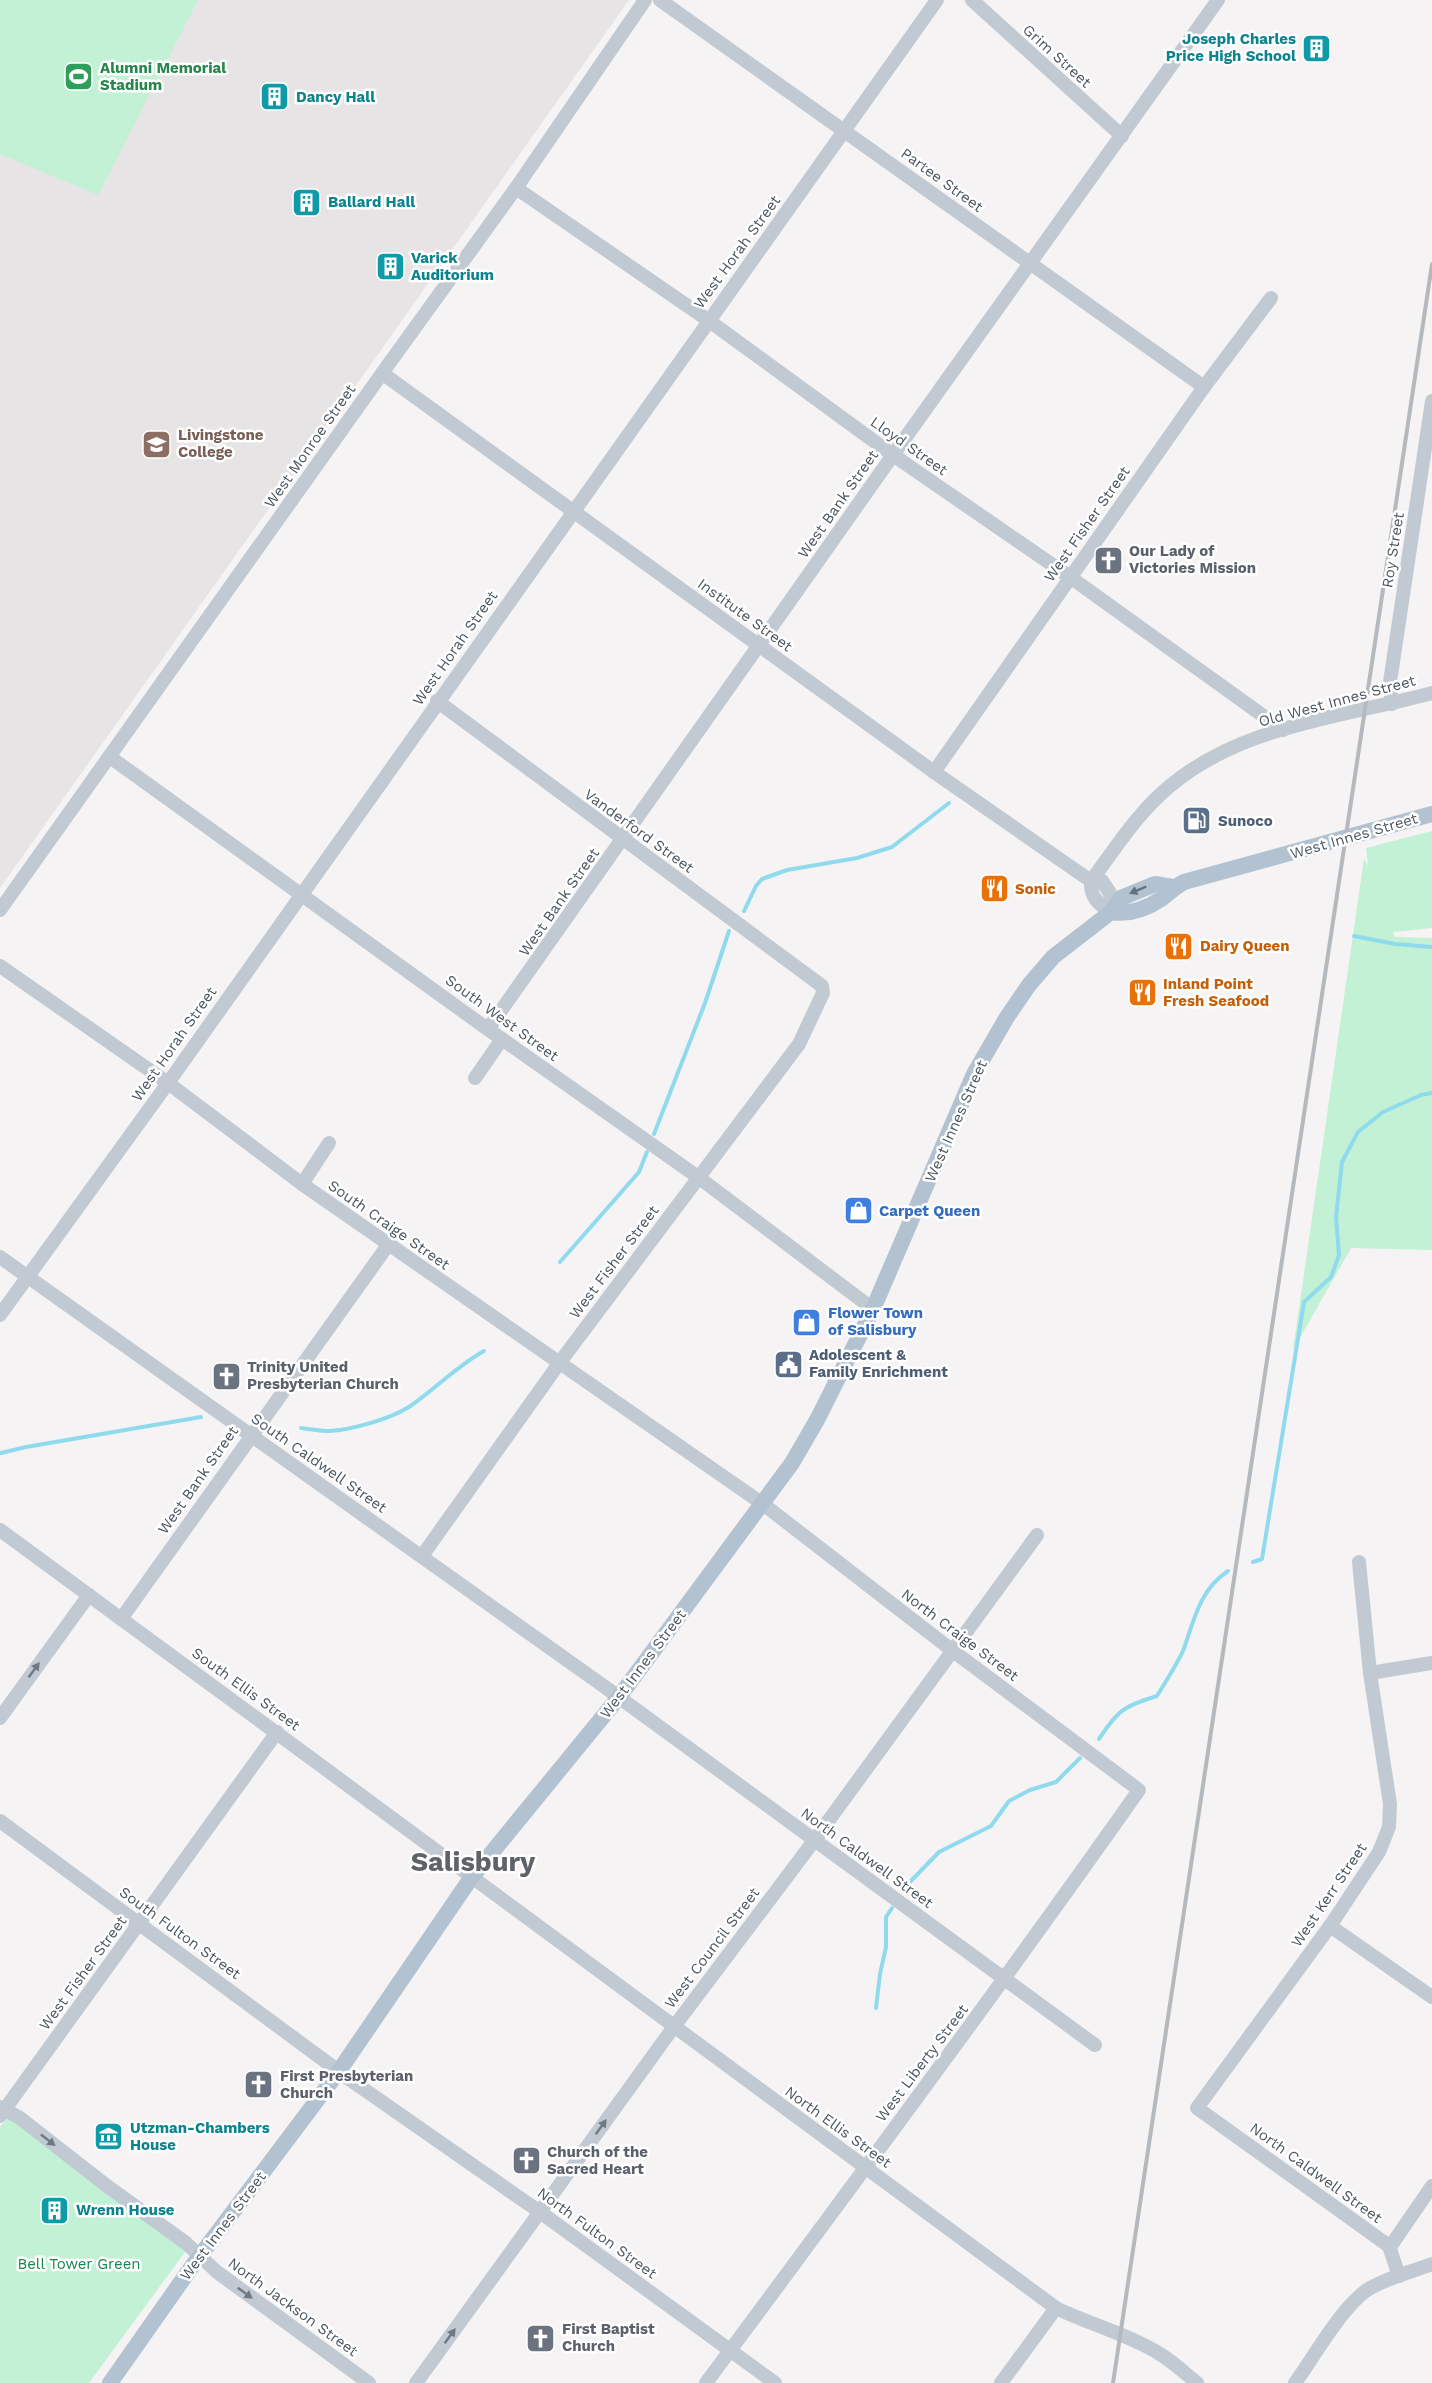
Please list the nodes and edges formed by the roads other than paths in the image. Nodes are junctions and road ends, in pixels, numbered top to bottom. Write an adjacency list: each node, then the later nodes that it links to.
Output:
1 (645, 0): 8 (street, West Monroe Street)
2 (660, 0): 6 (street, Partee Street)
3 (937, 0): 6 (street, West Horah Street)
4 (972, 0): 7 (street, Grim Street)
5 (1218, 0): 7 (street, West Bank Street)
6 (844, 130): 9 (street, Partee Street); 11 (street, West Horah Street)
7 (1122, 136): 9 (street, West Bank Street)
8 (516, 188): 11 (street, Lloyd Street); 12 (street, West Monroe Street)
9 (1030, 265): 13 (street, Partee Street); 15 (street, West Bank Street)
10 (1271, 298): 13 (street, West Fisher Street)
11 (708, 320): 15 (street, Lloyd Street); 16 (street, West Horah Street)
12 (382, 373): 16 (street, Institute Street); 23 (street, West Monroe Street)
13 (1204, 387): 17 (street, West Fisher Street)
14 (1432, 401): 21 (street, Roy Street)
15 (893, 455): 17 (street, Lloyd Street); 18 (street, West Bank Street)
16 (573, 511): 18 (street, Institute Street); 20 (street, West Horah Street)
17 (1070, 577): 22 (street, Lloyd Street); 24 (street, West Fisher Street)
18 (759, 645): 24 (street, Institute Street); 26 (street, West Bank Street)
19 (1432, 693): 21 (street, Old West Innes Street)
20 (437, 701): 26 (street, Vanderford Street); 28 (street, West Horah Street)
21 (1392, 704): 22 (street, Old West Innes Street)
22 (1283, 730): 27 (street, Old West Innes Street)
23 (110, 756): 28 (street, South West Street); 29 (street, West Monroe Street)
24 (934, 772): 27 (street, Institute Street)
25 (1432, 814): 30 (main road, West Innes Street, one-way to 30)
26 (623, 840): 32 (street, Vanderford Street); 33 (street, West Bank Street)
27 (1091, 881): 30 (street, Institute Street)
28 (301, 893): 33 (street, South West Street); 36 (street, West Horah Street)
29 (0, 910)
30 (1111, 912): 43 (main road, West Innes Street)
31 (0, 966): 36 (street, South Craige Street)
32 (822, 986): 38 (street, West Fisher Street)
33 (488, 1029): 34 (street, South West Street)
34 (502, 1039): 35 (street); 38 (street, South West Street)
35 (475, 1078)
36 (168, 1083): 39 (street, South Craige Street); 42 (street, West Horah Street)
37 (329, 1143): 39 (street)
38 (698, 1177): 43 (street, South West Street); 45 (street, West Fisher Street)
39 (302, 1184): 40 (street, South Craige Street)
40 (388, 1245): 45 (street, South Craige Street); 46 (street, West Bank Street)
41 (0, 1257): 42 (street, South Caldwell Street)
42 (27, 1277): 44 (street, West Horah Street); 46 (street, South Caldwell Street)
43 (873, 1309): 47 (main road, West Innes Street)
44 (0, 1315)
45 (560, 1362): 47 (street, South Craige Street); 50 (street, West Fisher Street)
46 (251, 1435): 50 (street, South Caldwell Street); 53 (street, West Bank Street)
47 (763, 1504): 54 (street, North Craige Street); 57 (main road, West Innes Street)
48 (0, 1530): 52 (street, South Ellis Street)
49 (1037, 1535): 54 (street, West Council Street)
50 (422, 1556): 57 (street, South Caldwell Street)
51 (1359, 1562): 56 (street, West Kerr Street)
52 (89, 1595): 53 (street, South Ellis Street); 58 (street, one-way to 52)
53 (121, 1619): 59 (street, South Ellis Street)
54 (953, 1651): 60 (street, North Craige Street); 62 (street, West Council Street)
55 (1432, 1663): 56 (street)
56 (1370, 1673): 65 (street, West Kerr Street)
57 (619, 1697): 62 (street, North Caldwell Street); 63 (main road, West Innes Street)
58 (0, 1718)
59 (277, 1732): 63 (street, South Ellis Street); 64 (street, West Fisher Street)
60 (1139, 1790): 66 (street, West Liberty Street)
61 (0, 1821): 64 (street, South Fulton Street)
62 (814, 1841): 66 (street, North Caldwell Street); 68 (street, West Council Street)
63 (471, 1878): 68 (street, North Ellis Street); 70 (main road, West Innes Street)
64 (139, 1923): 70 (street, South Fulton Street); 72 (street, West Fisher Street)
65 (1330, 1926): 67 (street); 71 (street, West Kerr Street)
66 (1006, 1979): 69 (street, North Caldwell Street); 73 (street, West Liberty Street)
67 (1432, 1997)
68 (673, 2028): 73 (street, North Ellis Street); 75 (street, West Council Street, one-way to 68)
69 (1095, 2045)
70 (339, 2071): 75 (street, North Fulton Street); 77 (main road, West Innes Street)
71 (1197, 2108): 76 (street, North Caldwell Street)
72 (2, 2111): 77 (street, North Jackson Street, one-way to 77)
73 (864, 2167): 80 (street, North Ellis Street); 81 (street, West Liberty Street)
74 (1432, 2186): 76 (street)
75 (540, 2212): 81 (street, North Fulton Street); 84 (street, West Council Street, one-way to 75)
76 (1390, 2247): 79 (street)
77 (200, 2255): 82 (main road, West Innes Street); 83 (street, North Jackson Street, one-way to 83)
78 (1428, 2270): 79 (street)
79 (1399, 2276): 89 (street)
80 (1056, 2308): 87 (street); 88 (street, North Ellis Street)
81 (731, 2350): 85 (street, West Liberty Street); 86 (street, North Fulton Street)
82 (110, 2383)
83 (369, 2383)
84 (416, 2383)
85 (706, 2383)
86 (775, 2383)
87 (1001, 2383)
88 (1197, 2383)
89 (1295, 2383)

